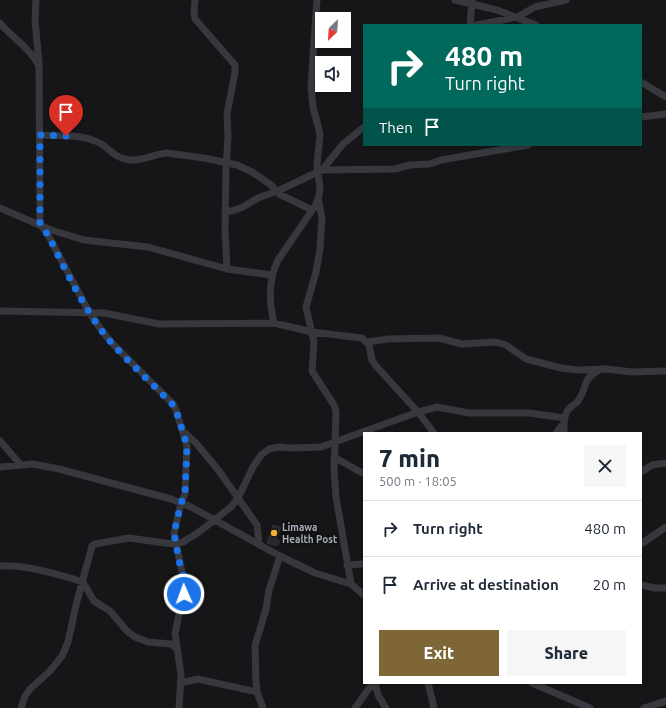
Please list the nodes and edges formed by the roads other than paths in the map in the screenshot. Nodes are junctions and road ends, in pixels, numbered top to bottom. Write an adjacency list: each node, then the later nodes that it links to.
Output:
1 (36, 0): 12 (street)
2 (195, 0): 20 (street)
3 (317, 0): 21 (street)
4 (455, 0): 6 (street)
5 (566, 0): 7 (street)
6 (472, 2): 7 (street); 9 (street)
7 (517, 17): 10 (street); 11 (street)
8 (0, 23): 12 (street)
9 (470, 24)
10 (482, 24)
11 (534, 24)
12 (39, 66): 18 (street)
13 (642, 83): 14 (street)
14 (666, 97)
15 (666, 114): 16 (street)
16 (642, 117)
17 (363, 128): 21 (street)
18 (40, 135): 20 (street); 27 (street)
19 (522, 146): 21 (street)
20 (226, 162): 22 (street); 26 (street)
21 (320, 171): 22 (street); 23 (street)
22 (276, 192): 25 (street); 26 (street)
23 (318, 198): 25 (street); 33 (street)
24 (0, 208): 27 (street)
25 (312, 210): 29 (street)
26 (226, 211): 28 (street)
27 (40, 224): 28 (street); 31 (street)
28 (227, 269): 29 (street)
29 (272, 274): 32 (street)
30 (0, 311): 31 (street)
31 (89, 312): 32 (street); 39 (street)
32 (274, 323): 33 (street)
33 (312, 332): 34 (street); 45 (street)
34 (367, 342): 35 (street); 37 (street)
35 (601, 369): 36 (street); 38 (street)
36 (666, 370)
37 (418, 412): 38 (street); 40 (street); 42 (street)
38 (564, 420): 43 (street); 44 (street)
39 (181, 429): 53 (street); 54 (street)
40 (363, 432)
41 (363, 432): 45 (street)
42 (433, 432)
43 (557, 432)
44 (564, 432)
45 (335, 441): 47 (street); 54 (street)
46 (0, 442): 49 (street)
47 (334, 457): 52 (street); 64 (street)
48 (666, 463): 51 (street)
49 (20, 464): 50 (street); 55 (street)
50 (0, 467)
51 (642, 471)
52 (363, 473)
53 (185, 494): 55 (street); 56 (street)
54 (238, 498): 57 (street); 61 (street)
55 (181, 503): 56 (street); 60 (street)
56 (191, 507): 57 (street)
57 (214, 520): 60 (street); 61 (street)
58 (666, 527): 59 (street)
59 (642, 543)
60 (176, 544): 66 (street); 71 (street)
61 (259, 544): 62 (street)
62 (280, 556): 67 (street); 77 (street)
63 (363, 564): 64 (street)
64 (347, 565): 67 (street)
65 (0, 566): 66 (street)
66 (83, 582): 71 (street); 79 (street)
67 (351, 584): 70 (street)
68 (642, 585): 69 (street)
69 (666, 588)
70 (363, 594)
71 (176, 648): 72 (street)
72 (182, 680): 77 (street); 80 (street)
73 (373, 684): 82 (street)
74 (374, 684): 83 (street)
75 (428, 684): 84 (street)
76 (542, 685): 85 (street)
77 (257, 692): 81 (street)
78 (666, 701): 86 (street)
79 (21, 708)
80 (179, 708)
81 (263, 708)
82 (355, 708)
83 (386, 708)
84 (434, 708)
85 (590, 708)
86 (644, 708)

